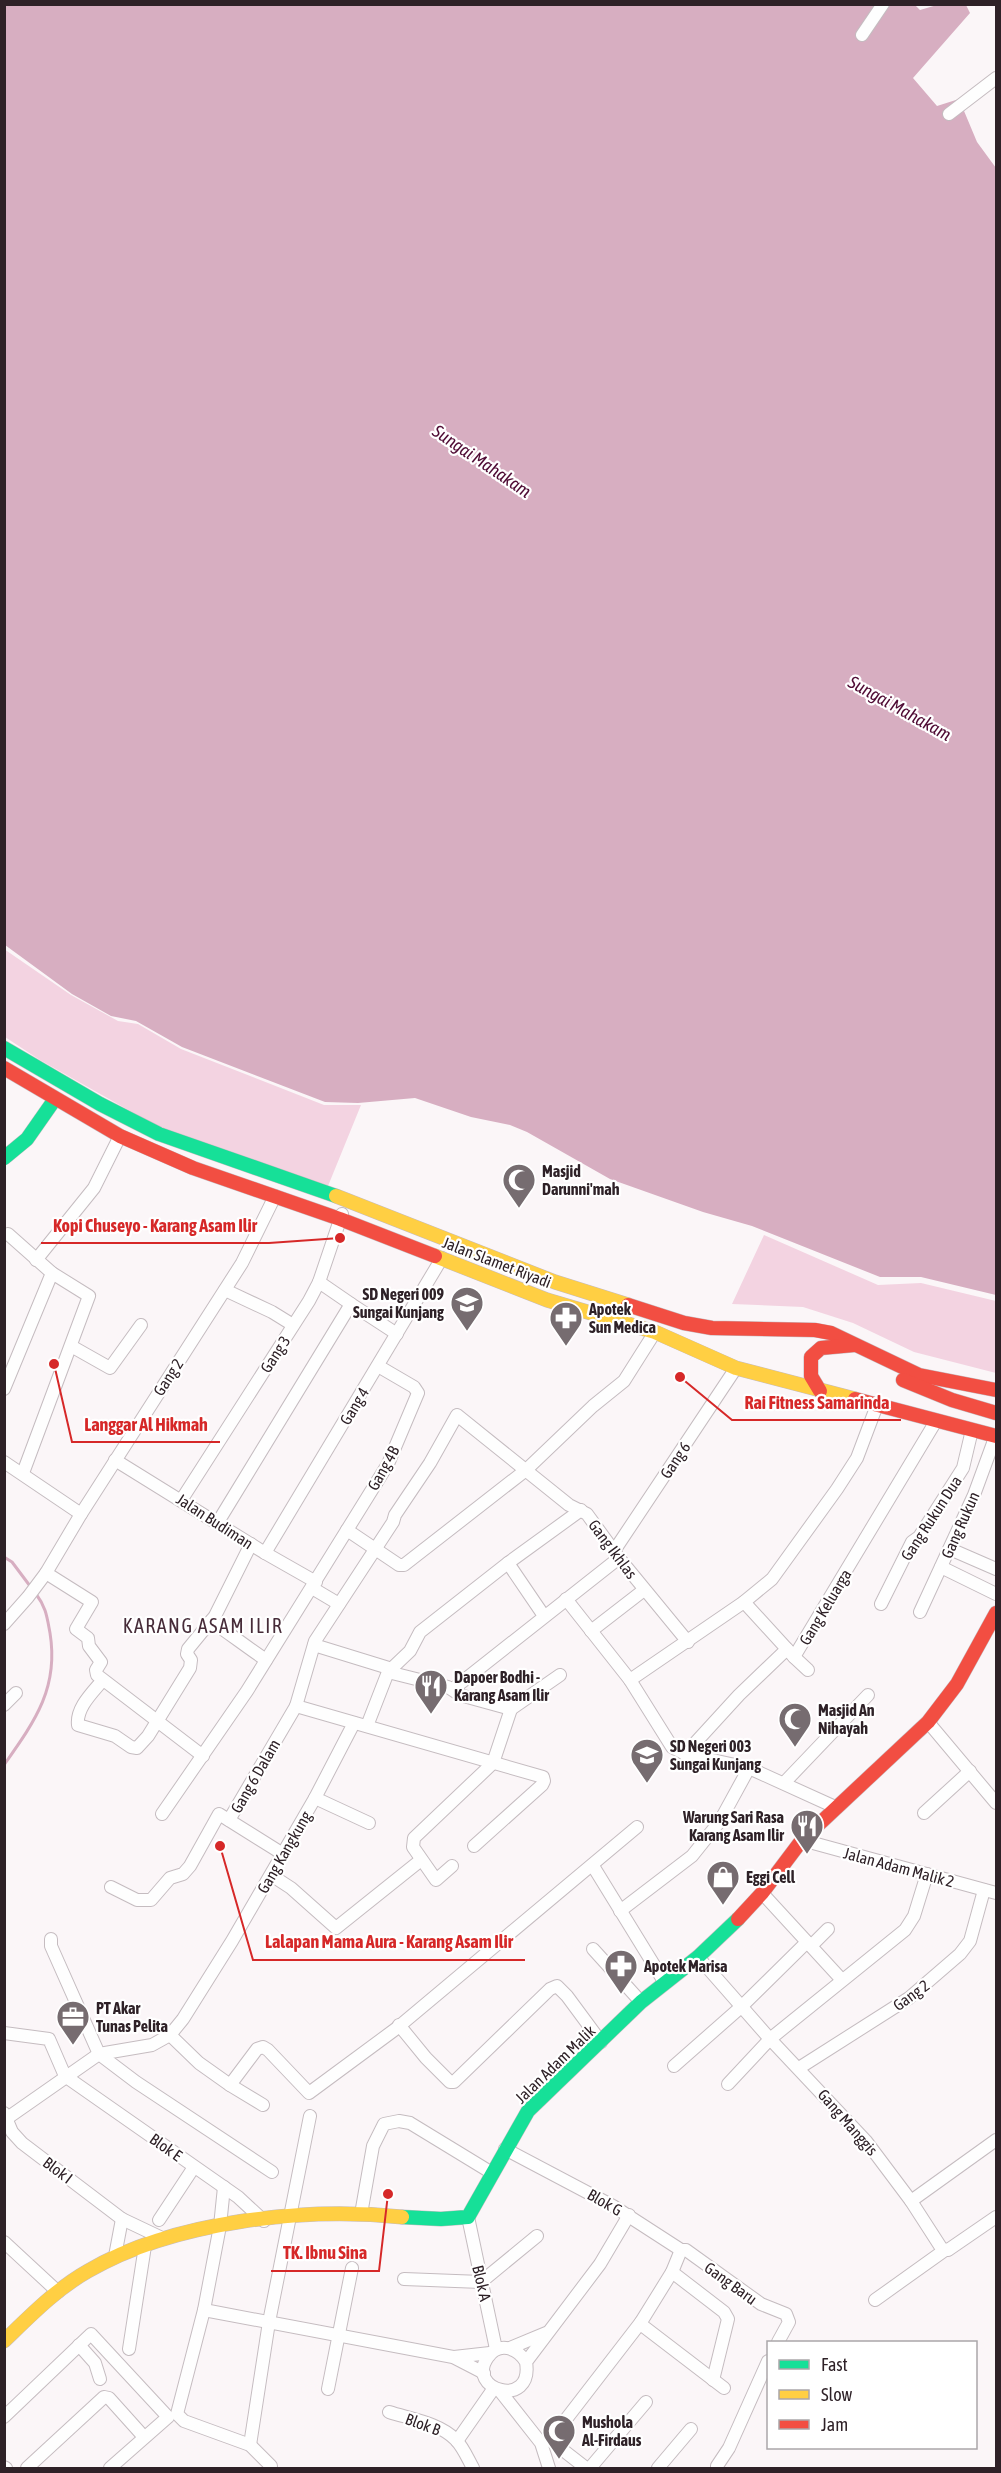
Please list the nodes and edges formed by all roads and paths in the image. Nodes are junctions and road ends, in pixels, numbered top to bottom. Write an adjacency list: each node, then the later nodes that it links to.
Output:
1 (883, 4): 2 (street)
2 (862, 35)
3 (996, 78): 4 (street)
4 (949, 114)
5 (4, 1048): 11 (main road, Jalan Slamet Riyadi)
6 (4, 1068): 7 (main road, Jalan Slamet Riyadi)
7 (55, 1098): 8 (main road, Jalan Slamet Riyadi); 9 (main road)
8 (120, 1136): 10 (main road, Jalan Slamet Riyadi); 17 (street)
9 (4, 1158)
10 (275, 1196): 13 (main road, Jalan Slamet Riyadi); 20 (street, Gang 2)
11 (348, 1199): 12 (main road, Jalan Slamet Riyadi); 13 (street, Gang 3)
12 (375, 1209): 14 (main road); 27 (main road, Jalan Slamet Riyadi)
13 (340, 1219): 14 (main road, Jalan Slamet Riyadi); 19 (street, Gang 3)
14 (365, 1229): 16 (main road, Jalan Slamet Riyadi)
15 (8, 1234): 17 (street)
16 (442, 1258): 24 (main road, Jalan Slamet Riyadi); 25 (street, Gang 4)
17 (36, 1260): 18 (street)
18 (52, 1273): 26 (street); 30 (street)
19 (319, 1282): 21 (street); 23 (street, Gang 3)
20 (225, 1290): 23 (street); 38 (street, Gang 2)
21 (351, 1304): 25 (street); 45 (street)
22 (141, 1325): 26 (street)
23 (293, 1325): 42 (street, Gang 3)
24 (655, 1332): 29 (main road, Jalan Slamet Riyadi); 40 (street)
25 (397, 1334): 28 (street, Gang 4)
26 (71, 1346): 41 (street)
27 (857, 1346): 31 (main road, Jalan Slamet Riyadi); 32 (main road); 34 (main road, Jalan Slamet Riyadi)
28 (378, 1366): 46 (street, Gang 4B); 50 (street, Gang 4)
29 (736, 1368): 32 (main road, Jalan Slamet Riyadi); 51 (street, Gang 6)
30 (4, 1389)
31 (996, 1390)
32 (820, 1391): 33 (main road, Jalan Slamet Riyadi)
33 (877, 1405): 35 (main road, Jalan Slamet Riyadi); 60 (street)
34 (996, 1413)
35 (936, 1421): 36 (main road, Jalan Slamet Riyadi); 71 (street, Gang Keluarga)
36 (972, 1430): 37 (main road, Jalan Slamet Riyadi); 62 (street, Gang Rukun Dua)
37 (996, 1436): 49 (street, Gang Rukun)
38 (115, 1460): 42 (street, Jalan Budiman); 44 (street, Gang 2)
39 (4, 1462): 41 (street)
40 (526, 1470): 43 (street, Gang Ikhlas); 48 (street); 48 (street, Gang Ikhlas)
41 (23, 1473): 44 (street)
42 (182, 1499): 45 (street, Jalan Budiman)
43 (581, 1510): 51 (street, Gang Ikhlas); 52 (street)
44 (81, 1514): 55 (street, Gang 2)
45 (218, 1522): 47 (street, Jalan Budiman)
46 (347, 1530): 48 (street); 56 (street, Gang 4B)
47 (251, 1544): 50 (street, Jalan Budiman); 66 (street)
48 (376, 1548): 61 (street, Gang 6 Dalam)
49 (950, 1549): 53 (street, Gang Rukun); 54 (street)
50 (265, 1553): 56 (street, Jalan Budiman)
51 (616, 1555): 57 (street, Gang Ikhlas); 59 (street, Gang 6)
52 (508, 1563): 65 (street); 73 (street)
53 (941, 1567): 58 (street); 63 (street, Gang Rukun)
54 (996, 1569)
55 (46, 1573): 67 (street, Gang 2); 77 (street)
56 (314, 1585): 61 (street, Jalan Budiman); 72 (street, Gang 4B)
57 (644, 1590): 68 (street); 69 (street, Gang Ikhlas)
58 (996, 1594)
59 (566, 1599): 65 (street, Gang 6); 68 (street)
60 (744, 1602): 69 (street); 71 (street)
61 (339, 1604): 70 (street, Gang 6 Dalam)
62 (881, 1604)
63 (920, 1612)
64 (996, 1613): 85 (main road, Jalan Adam Malik)
65 (544, 1616): 78 (street, Gang 6)
66 (211, 1621): 72 (street); 84 (street)
67 (4, 1624)
68 (591, 1631): 76 (street)
69 (688, 1641): 76 (street)
70 (314, 1645): 73 (street); 82 (street, Gang 6 Dalam)
71 (790, 1653): 74 (street); 88 (street, Gang Keluarga)
72 (266, 1660): 89 (street, Gang 4B)
73 (390, 1670): 78 (street); 87 (street)
74 (808, 1670)
75 (560, 1675): 83 (street)
76 (630, 1680): 88 (street)
77 (102, 1681): 84 (street); 84 (street)
78 (453, 1689): 83 (street)
79 (16, 1693): 81 (street)
80 (868, 1695): 93 (street)
81 (4, 1705)
82 (296, 1706): 86 (street); 99 (street, Gang 6 Dalam)
83 (512, 1709): 90 (street)
84 (156, 1722): 89 (street)
85 (928, 1722): 92 (street); 96 (main road, Jalan Adam Malik)
86 (354, 1723): 87 (street); 94 (street, Gang Kangkung)
87 (367, 1726): 90 (street)
88 (685, 1754): 91 (street)
89 (203, 1756): 98 (street, Gang 4B)
90 (493, 1763): 103 (street); 105 (street)
91 (749, 1768): 93 (street); 114 (street)
92 (970, 1771): 95 (street); 97 (street)
93 (784, 1783): 96 (street)
94 (315, 1798): 100 (street); 104 (street, Gang Kangkung)
95 (996, 1803)
96 (835, 1807): 102 (main road, Jalan Adam Malik)
97 (924, 1813)
98 (162, 1814)
99 (229, 1820): 104 (street); 110 (street)
100 (369, 1823)
101 (638, 1827): 107 (street)
102 (802, 1840): 108 (street, Jalan Adam Malik 2); 112 (main road, Jalan Adam Malik)
103 (474, 1846)
104 (283, 1854): 109 (street, Gang Kangkung)
105 (421, 1860): 106 (street); 109 (street)
106 (452, 1866)
107 (593, 1866): 114 (street); 124 (street)
108 (927, 1874): 111 (street, Jalan Adam Malik 2); 120 (street)
109 (271, 1875): 126 (street, Gang Kangkung)
110 (111, 1887)
111 (984, 1890): 113 (street, Jalan Adam Malik 2); 131 (street, Gang 2)
112 (762, 1893): 117 (street); 119 (main road, Jalan Adam Malik)
113 (996, 1893)
114 (620, 1911): 121 (street)
115 (828, 1929): 117 (street)
116 (51, 1939): 129 (street)
117 (809, 1944): 120 (street); 123 (street)
118 (593, 1950): 122 (street)
119 (698, 1957): 121 (main road, Jalan Adam Malik); 123 (street, Gang Manggis)
120 (842, 1980): 127 (street)
121 (665, 1983): 122 (main road, Jalan Adam Malik)
122 (641, 2002): 128 (main road, Jalan Adam Malik)
123 (741, 2007): 127 (street, Gang Manggis); 130 (street)
124 (399, 2025): 128 (street); 134 (street)
125 (4, 2033): 132 (street)
126 (170, 2035): 129 (street); 134 (street)
127 (770, 2039): 131 (street, Gang Manggis); 133 (street)
128 (601, 2042): 139 (main road, Jalan Adam Malik)
129 (99, 2054): 132 (street); 141 (street)
130 (674, 2066)
131 (799, 2068): 144 (street, Gang Manggis)
132 (65, 2076): 136 (street); 140 (street, Blok E)
133 (728, 2084)
134 (230, 2085): 135 (street)
135 (263, 2105)
136 (5, 2116): 150 (street, Blok I)
137 (310, 2116): 147 (street)
138 (996, 2140): 144 (street)
139 (505, 2149): 142 (main road, Jalan Adam Malik); 146 (street, Blok G)
140 (194, 2167): 143 (street, Blok E); 151 (street)
141 (272, 2172)
142 (492, 2173): 145 (street); 148 (main road, Jalan Adam Malik)
143 (224, 2187): 152 (street, Blok E); 153 (street)
144 (911, 2201): 158 (street, Gang Manggis)
145 (361, 2214): 147 (main road); 148 (main road)
146 (629, 2216): 157 (street, Blok G); 170 (street)
147 (291, 2217): 152 (main road); 168 (street)
148 (468, 2217): 164 (street, Blok A)
149 (996, 2217): 158 (street)
150 (122, 2219): 155 (street, Blok I); 160 (street)
151 (159, 2220)
152 (264, 2220): 153 (main road)
153 (220, 2226): 155 (main road); 167 (street)
154 (537, 2236): 164 (street)
155 (162, 2238): 156 (main road)
156 (145, 2246): 160 (main road); 176 (street)
157 (681, 2250): 162 (street); 173 (street, Gang Baru)
158 (945, 2250): 166 (street)
159 (8, 2251): 165 (street)
160 (115, 2256): 165 (main road)
161 (352, 2268): 171 (street)
162 (672, 2272): 169 (street); 183 (street)
163 (404, 2279): 164 (street)
164 (481, 2282): 177 (street, Blok A)
165 (58, 2292): 172 (main road)
166 (875, 2300)
167 (204, 2310): 168 (street); 196 (street)
168 (269, 2322): 171 (street); 196 (street)
169 (641, 2322): 183 (street); 195 (street)
170 (547, 2333): 175 (street); 179 (street)
171 (339, 2334): 178 (street); 186 (street)
172 (4, 2341)
173 (779, 2341)
174 (79, 2345): 182 (street); 191 (street); 193 (street)
175 (510, 2348): 177 (street); 179 (street)
176 (129, 2349)
177 (493, 2351): 178 (street); 181 (street)
178 (453, 2357): 181 (street)
179 (526, 2362): 184 (street)
180 (767, 2363): 198 (street)
181 (484, 2373): 187 (street)
182 (100, 2379)
183 (713, 2380): 185 (street)
184 (518, 2388): 187 (street); 189 (street)
185 (724, 2388)
186 (328, 2389)
187 (497, 2389): 189 (street); 194 (street)
188 (646, 2402): 203 (street)
189 (514, 2409): 195 (street)
190 (389, 2412): 194 (street, Blok B)
191 (4, 2417)
192 (692, 2429): 204 (street)
193 (144, 2437): 199 (street); 200 (street)
194 (458, 2441): 201 (street, Blok B)
195 (546, 2442): 202 (street); 203 (street)
196 (250, 2445): 197 (street)
197 (271, 2466)
198 (717, 2466)
199 (27, 2469)
200 (110, 2469)
201 (473, 2469)
202 (549, 2469)
203 (588, 2469)
204 (658, 2469)

